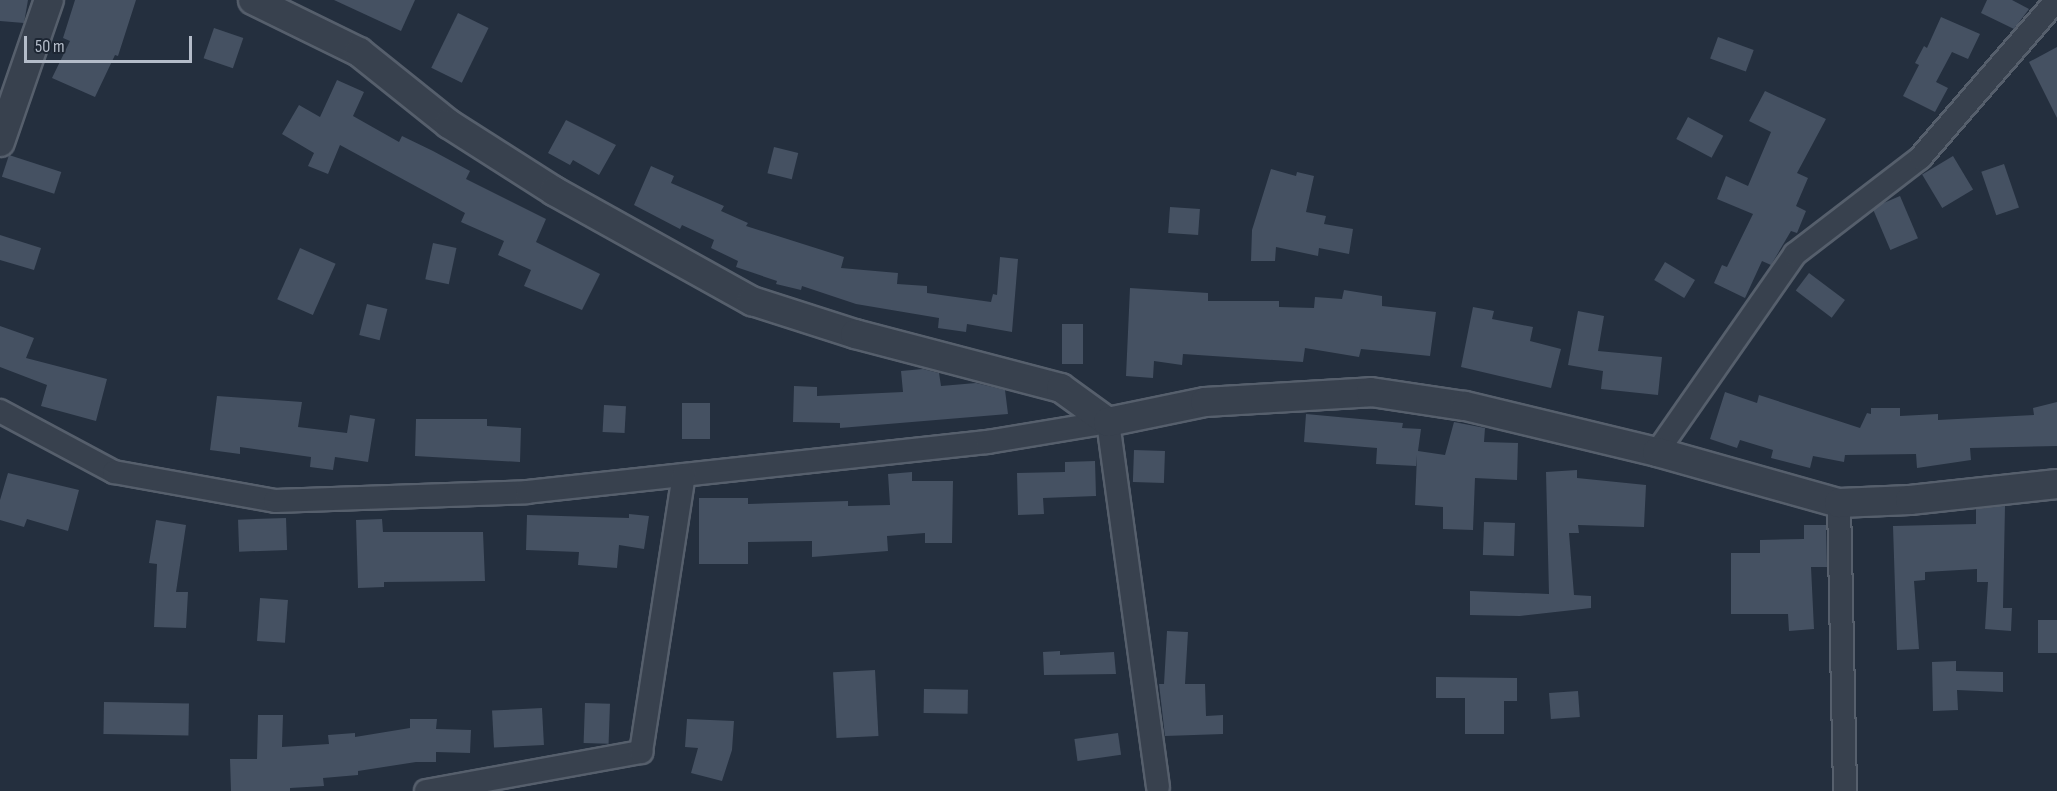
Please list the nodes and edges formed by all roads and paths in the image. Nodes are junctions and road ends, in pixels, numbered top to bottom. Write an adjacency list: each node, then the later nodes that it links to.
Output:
1 (49, 0): 4 (street)
2 (253, 0): 6 (street)
3 (2057, 0): 7 (street)
4 (0, 142)
5 (0, 411): 8 (street)
6 (1108, 422): 7 (street); 8 (street); 11 (street)
7 (1657, 452): 10 (street)
8 (684, 475): 12 (street)
9 (2057, 484): 10 (street)
10 (1839, 503): 13 (street)
11 (1158, 787)
12 (426, 791)
13 (1845, 791)

